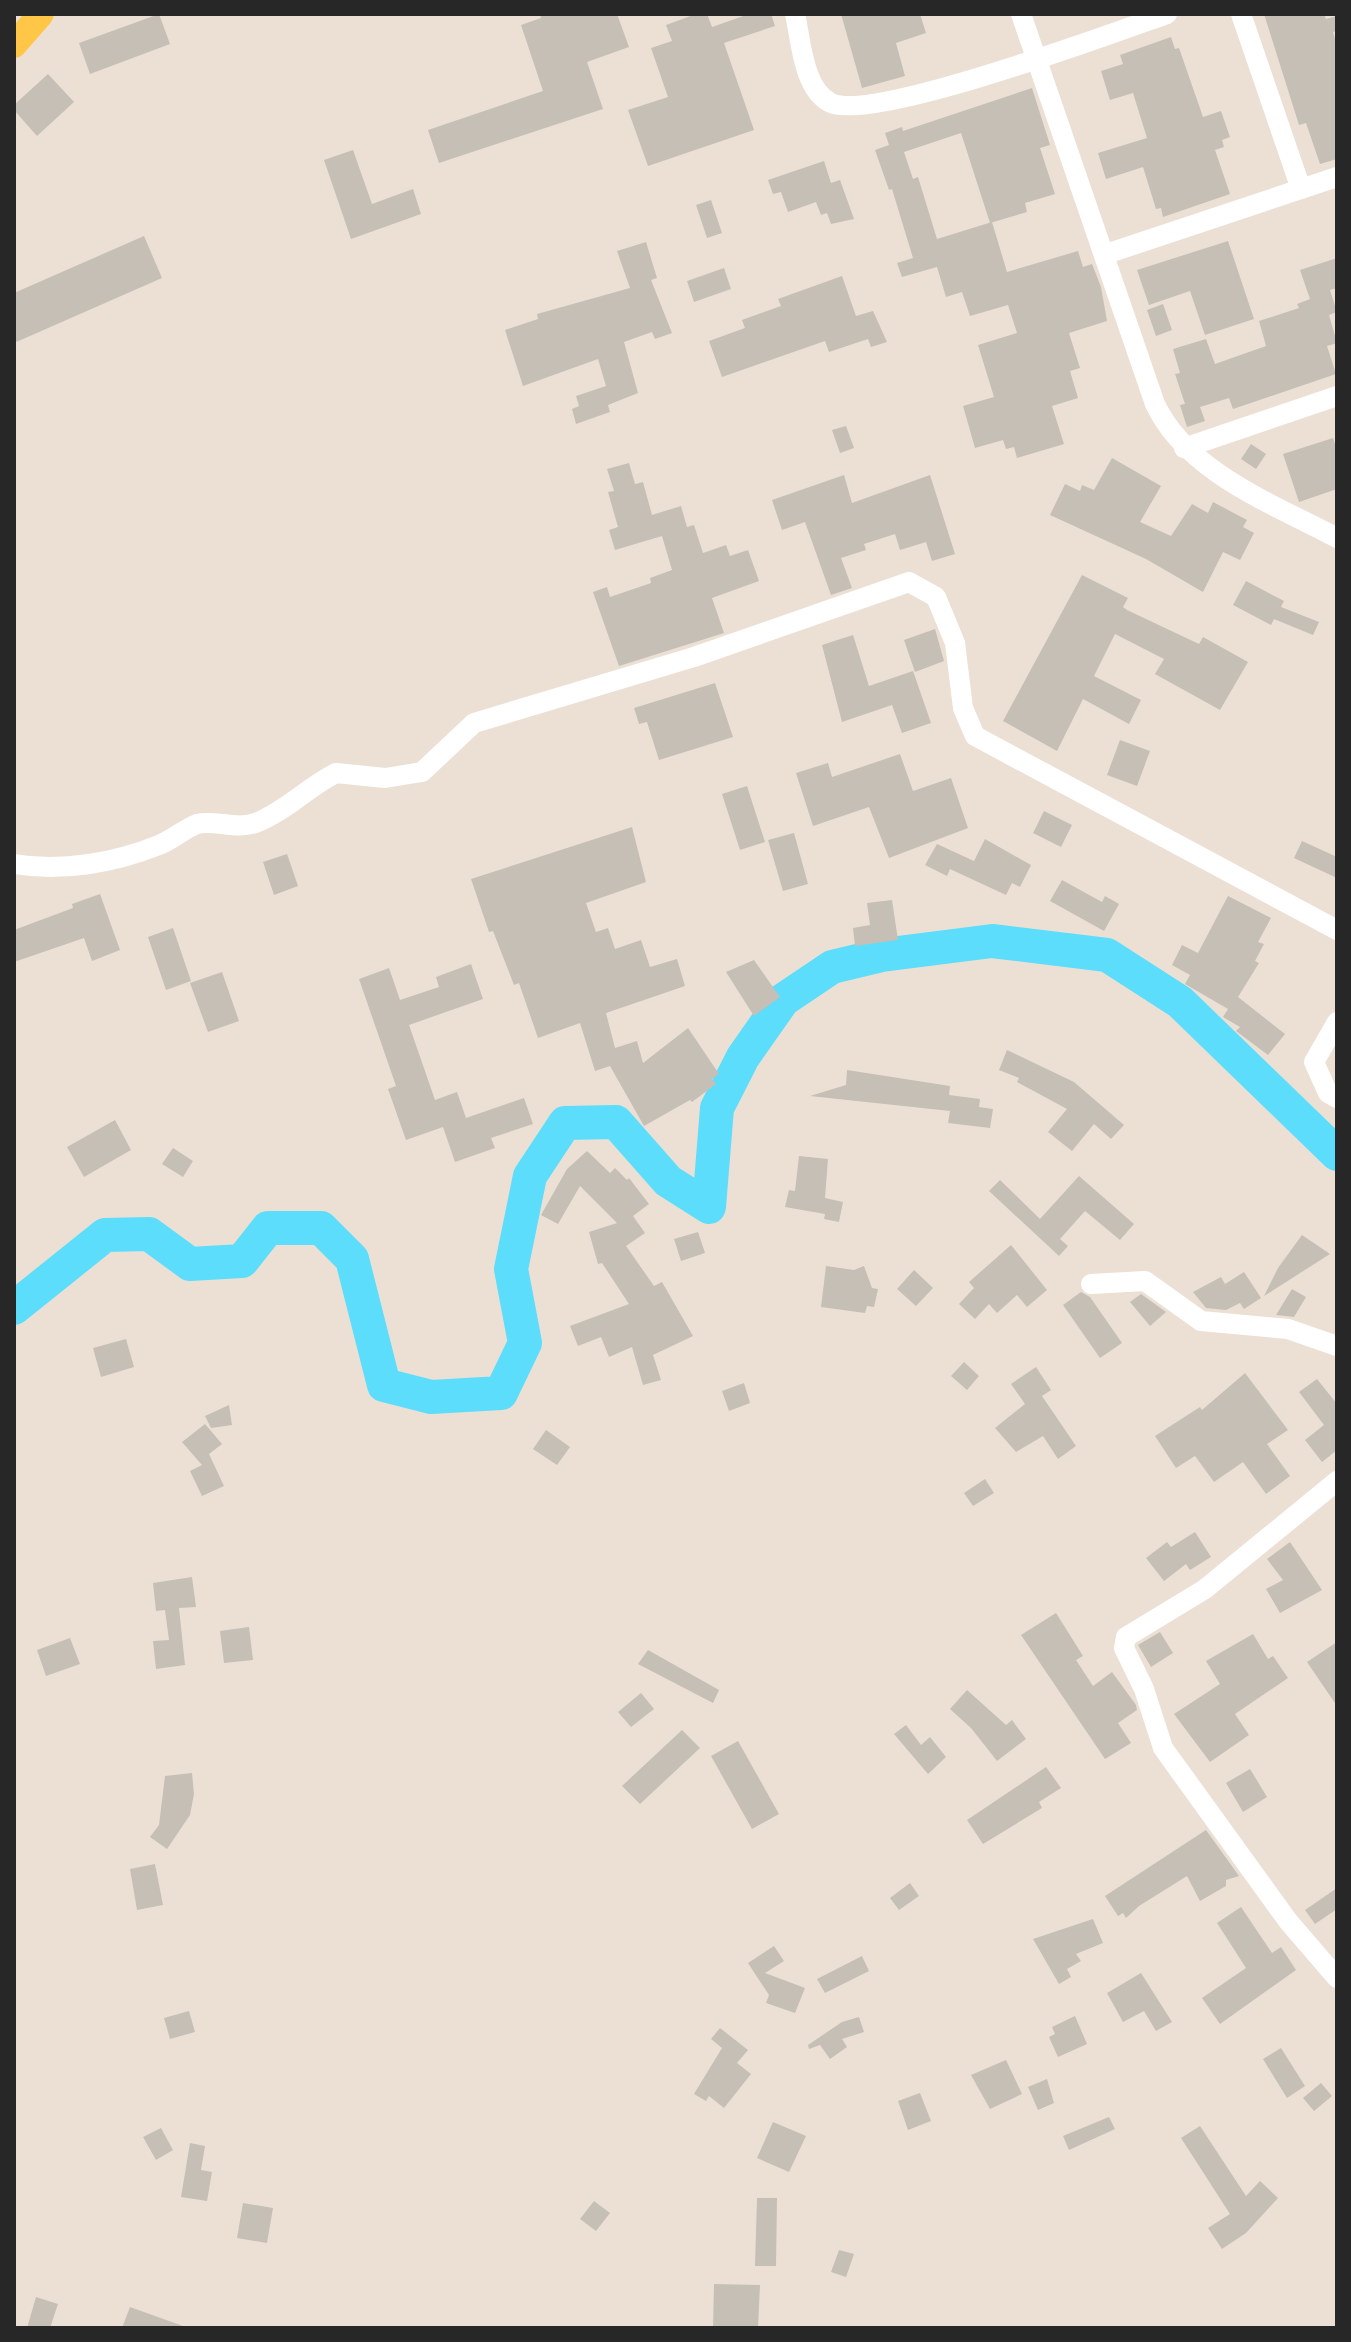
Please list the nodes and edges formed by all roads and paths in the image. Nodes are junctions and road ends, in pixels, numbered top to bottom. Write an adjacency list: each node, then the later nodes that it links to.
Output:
1 (795, 14): 5 (street)
2 (1021, 14): 5 (street)
3 (1167, 14): 5 (street)
4 (1241, 14): 7 (street)
5 (1037, 60): 8 (street)
6 (1337, 177): 7 (street)
7 (1301, 189): 8 (street)
8 (1106, 254): 10 (street)
9 (1337, 396): 10 (street)
10 (1184, 448): 11 (street)
11 (1337, 538)
12 (14, 864): 13 (street)
13 (1337, 930)
14 (1337, 1022): 15 (street)
15 (1337, 1098)
16 (1091, 1284): 17 (street)
17 (1337, 1346)
18 (1337, 1481): 19 (street)
19 (1337, 1978)

